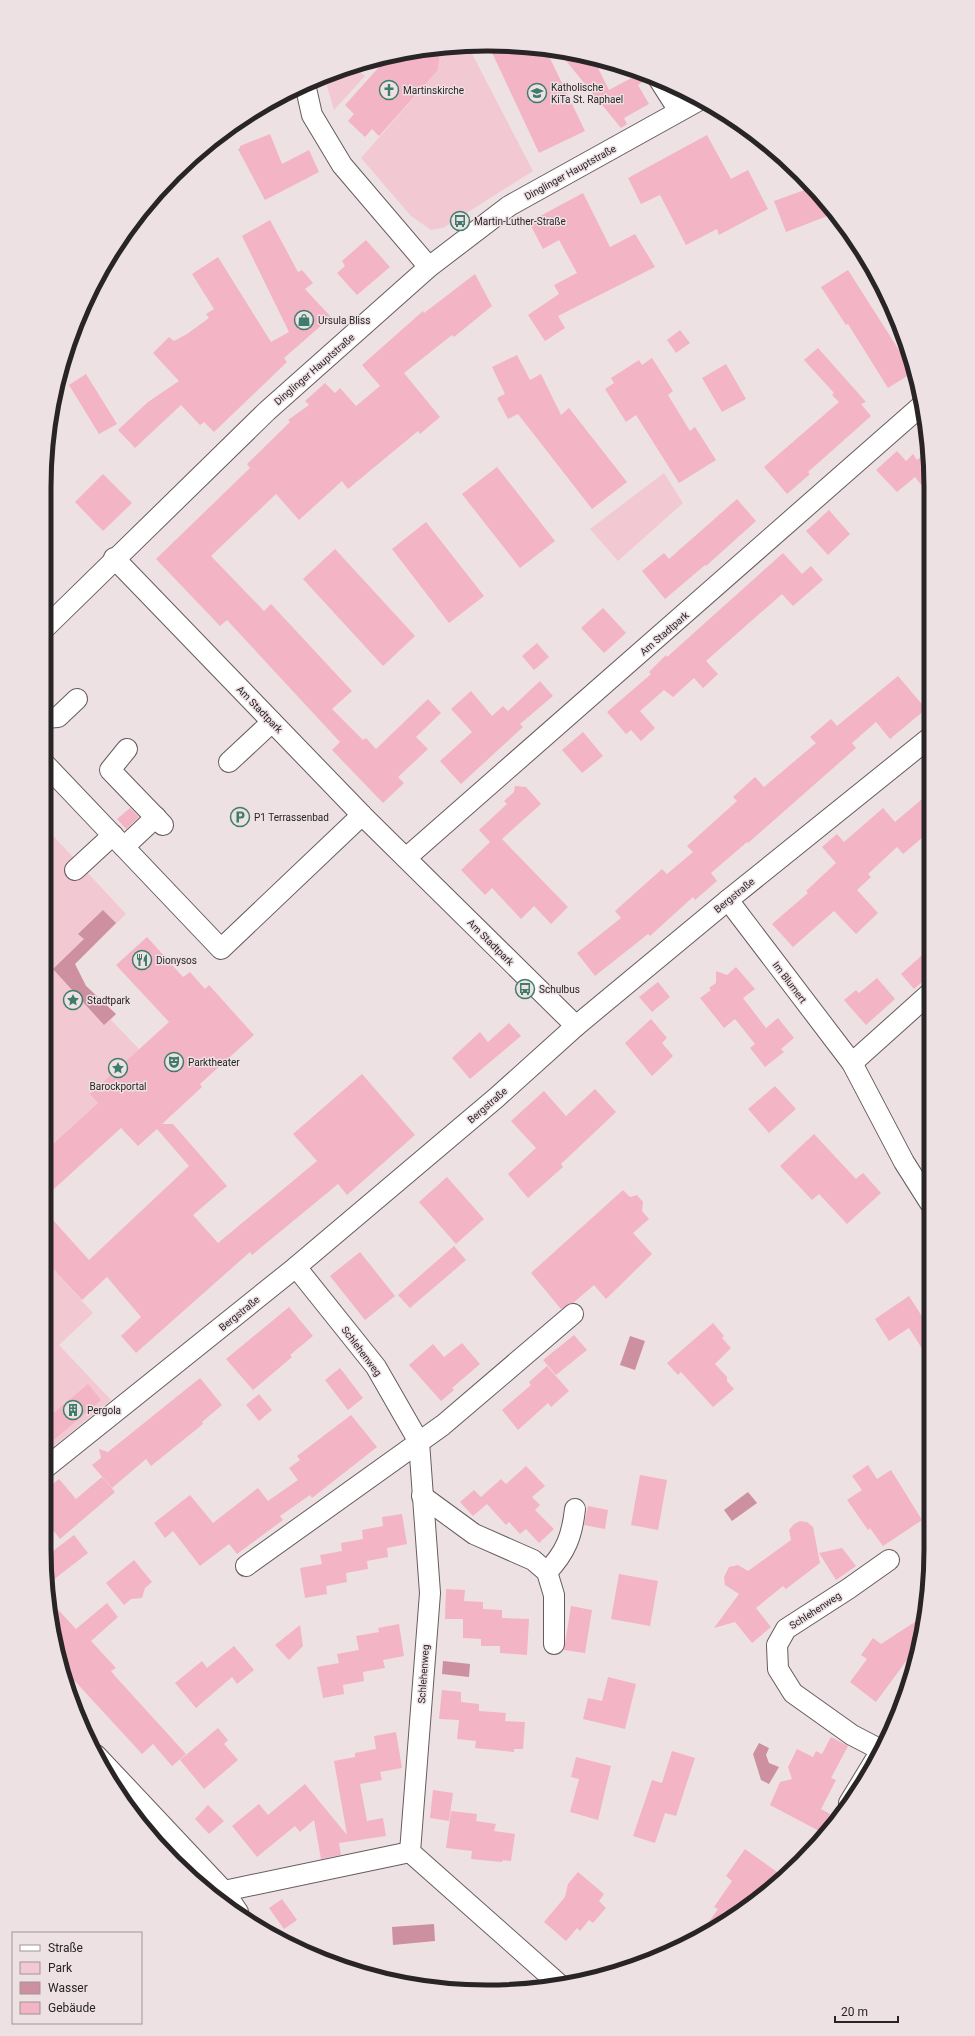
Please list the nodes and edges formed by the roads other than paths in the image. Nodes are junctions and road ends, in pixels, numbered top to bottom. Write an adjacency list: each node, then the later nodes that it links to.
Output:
1 (665, 88): 4 (street)
2 (307, 90): 5 (street)
3 (695, 103): 4 (street, Dinglinger Hauptstraße)
4 (679, 111): 5 (street, Dinglinger Hauptstraße)
5 (429, 267): 7 (street, Dinglinger Hauptstraße)
6 (917, 409): 18 (street, Am Stadtpark)
7 (114, 558): 8 (street, Dinglinger Hauptstraße); 11 (street, Am Stadtpark)
8 (51, 622)
9 (77, 699): 10 (street)
10 (51, 718)
11 (272, 722): 14 (street); 16 (street, Am Stadtpark)
12 (924, 742): 20 (street, Bergstraße)
13 (127, 749): 17 (street)
14 (229, 762)
15 (51, 770): 17 (street)
16 (362, 815): 17 (street); 18 (street, Am Stadtpark)
17 (119, 841): 19 (street)
18 (406, 858): 22 (street, Am Stadtpark)
19 (75, 870)
20 (728, 900): 22 (street, Bergstraße); 23 (street, Im Blumert)
21 (924, 998): 23 (street)
22 (576, 1026): 25 (street, Bergstraße)
23 (852, 1063): 24 (street, Im Blumert)
24 (924, 1194)
25 (296, 1267): 27 (street, Schlehenweg); 28 (street, Bergstraße)
26 (573, 1314): 27 (street)
27 (419, 1442): 29 (street, Schlehenweg); 32 (street)
28 (51, 1462)
29 (422, 1496): 33 (street); 37 (street, Schlehenweg)
30 (574, 1509): 33 (street)
31 (889, 1560): 35 (street, Schlehenweg)
32 (246, 1566)
33 (547, 1572): 34 (street)
34 (554, 1644)
35 (876, 1748)
36 (113, 1773): 38 (street)
37 (410, 1852): 38 (street); 40 (street)
38 (224, 1891): 39 (street)
39 (231, 1901)
40 (554, 1980)

